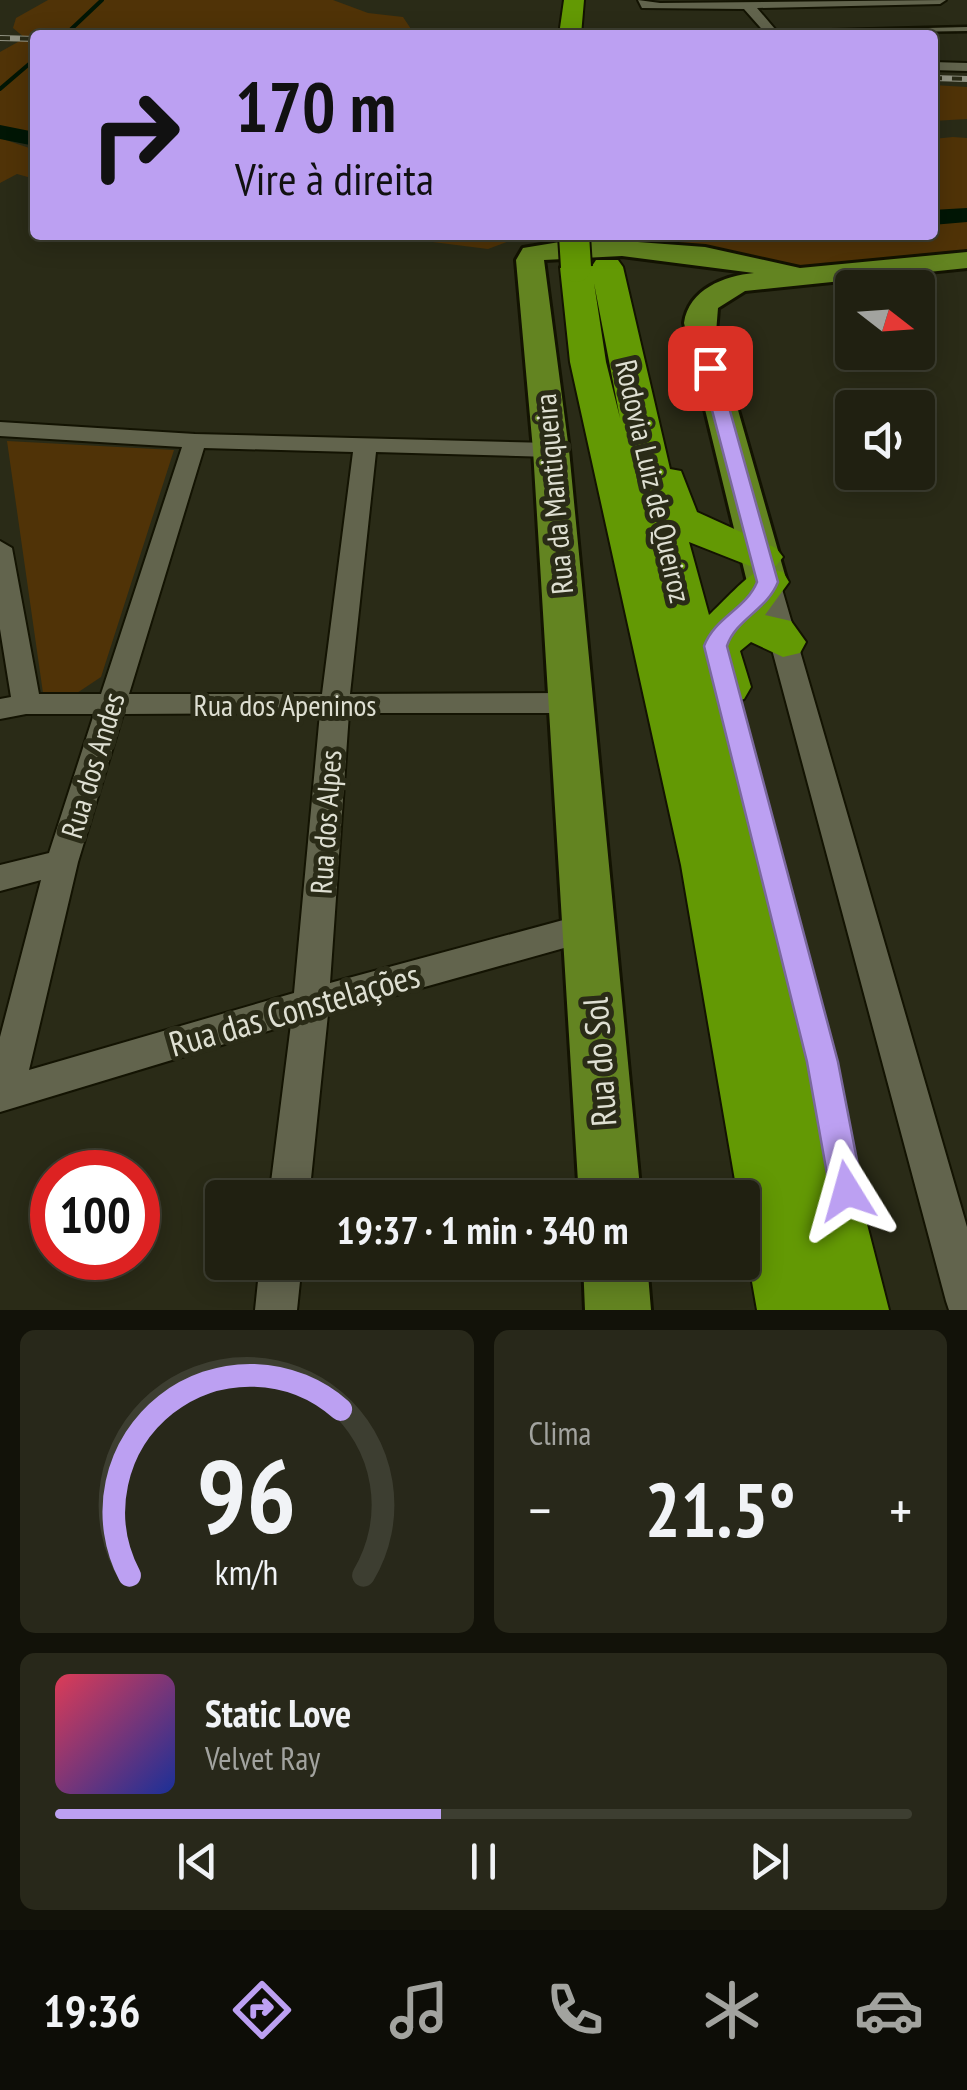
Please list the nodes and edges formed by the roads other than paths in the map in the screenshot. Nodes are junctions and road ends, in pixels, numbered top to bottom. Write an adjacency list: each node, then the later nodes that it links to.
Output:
1 (574, 0): 6 (highway)
2 (644, 0): 4 (street)
3 (940, 0): 4 (street)
4 (747, 5): 7 (street)
5 (967, 29): 8 (lane)
6 (571, 30)
7 (769, 30)
8 (928, 30)
9 (938, 66): 10 (street)
10 (967, 67)
11 (590, 251): 15 (highway, Rodovia Luiz de Queiroz); 42 (highway, Rodovia Luiz de Queiroz)
12 (967, 260): 13 (main road)
13 (859, 269): 14 (main road); 14 (main road)
14 (756, 271): 19 (main road, Rua da Mantiqueira); 20 (main road)
15 (624, 350): 21 (highway); 43 (highway, Rodovia Luiz de Queiroz)
16 (0, 429): 17 (street)
17 (194, 441): 18 (street); 28 (street, Rua dos Andes)
18 (365, 447): 19 (street); 27 (street, Rua dos Alpes)
19 (550, 450): 26 (main road, Rua da Mantiqueira)
20 (746, 505): 21 (highway); 23 (main road)
21 (706, 535): 23 (highway)
22 (1, 559): 29 (street)
23 (764, 569): 24 (street); 25 (highway)
24 (783, 642): 25 (highway); 39 (street)
25 (716, 646): 44 (highway)
26 (570, 703): 27 (street, Rua dos Apeninos); 32 (main road, Rua da Mantiqueira)
27 (334, 704): 28 (street, Rua dos Apeninos); 33 (street, Rua dos Alpes)
28 (110, 705): 29 (street, Rua dos Apeninos); 30 (street, Rua dos Andes)
29 (13, 706)
30 (62, 862): 31 (street); 34 (street, Rua dos Andes)
31 (0, 878)
32 (589, 927): 33 (street, Rua das Constelações); 36 (main road, Rua do Sol)
33 (312, 1003): 34 (street, Rua das Constelações); 35 (street, Rua dos Alpes)
34 (2, 1095)
35 (291, 1180)
36 (609, 1180)
37 (280, 1280): 40 (street)
38 (616, 1280): 41 (main road)
39 (967, 1300)
40 (276, 1310)
41 (618, 1310)
42 (794, 1310)
43 (852, 1310)
44 (862, 1310)

